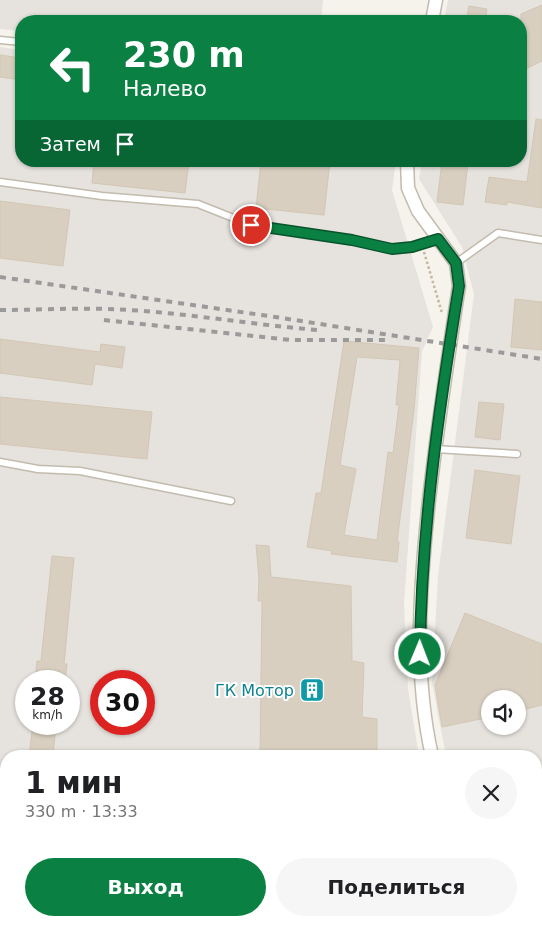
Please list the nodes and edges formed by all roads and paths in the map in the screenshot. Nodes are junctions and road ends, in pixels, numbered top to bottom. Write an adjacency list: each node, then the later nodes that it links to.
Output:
1 (436, 0): 2 (street)
2 (433, 15)
3 (0, 40): 4 (lane)
4 (15, 41)
5 (407, 167): 7 (street)
6 (0, 182): 7 (lane)
7 (438, 239): 9 (street)
8 (542, 240): 9 (lane)
9 (456, 263): 10 (street)
10 (435, 449): 11 (lane); 14 (street)
11 (517, 454)
12 (0, 462): 13 (lane)
13 (231, 501)
14 (431, 750)

